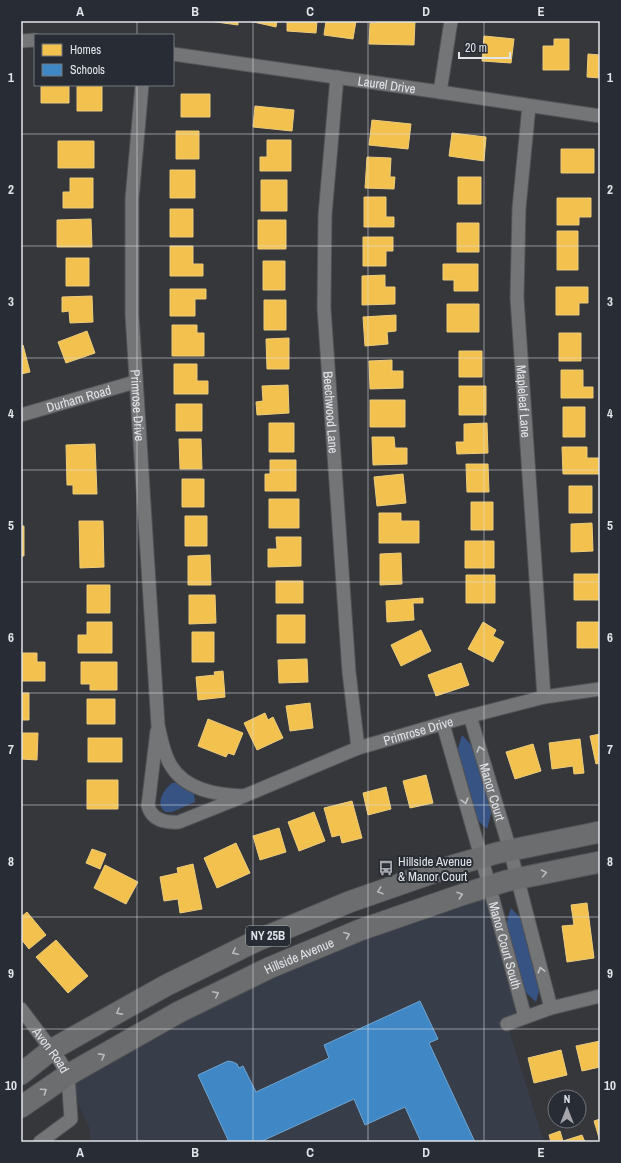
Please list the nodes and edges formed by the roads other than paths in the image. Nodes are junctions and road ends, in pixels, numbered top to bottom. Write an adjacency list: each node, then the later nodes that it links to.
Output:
1 (451, 21): 7 (street)
2 (21, 40): 3 (street)
3 (34, 40)
4 (174, 54): 5 (street, Laurel Drive)
5 (337, 77): 7 (street, Laurel Drive); 17 (street, Beechwood Lane)
6 (142, 86): 10 (street, Primrose Drive)
7 (440, 92): 8 (street, Laurel Drive)
8 (529, 106): 9 (street, Laurel Drive); 13 (street, Mapleleaf Lane)
9 (600, 116)
10 (135, 382): 11 (street, Durham Road); 16 (street, Primrose Drive)
11 (21, 415)
12 (600, 689): 13 (street, Primrose Drive)
13 (544, 697): 14 (street, Primrose Drive)
14 (470, 716): 15 (street, Primrose Drive); 21 (street, Manor Court, one-way to 14)
15 (443, 724): 17 (street, Primrose Drive); 22 (street, one-way to 22)
16 (158, 725): 18 (street, Primrose Drive); 18 (street, Primrose Drive)
17 (358, 748): 18 (street, Primrose Drive)
18 (244, 796)
19 (600, 832): 21 (main road, Hillside Avenue / NY 25B)
20 (600, 862): 21 (main road, Hillside Avenue / NY 25B, one-way to 20)
21 (514, 865): 22 (main road, Hillside Avenue / NY 25B); 22 (main road, Hillside Avenue / NY 25B); 24 (street, one-way to 21)
22 (486, 873): 26 (street, Manor Court South); 28 (main road, Hillside Avenue / NY 25B, one-way to 28); 30 (main road, Hillside Avenue / NY 25B, one-way to 22)
23 (600, 996): 24 (street)
24 (551, 1008): 26 (street)
25 (22, 1013): 28 (street, Avon Road)
26 (525, 1017): 27 (street)
27 (507, 1024)
28 (52, 1050): 29 (main road, Hillside Avenue / NY 25B); 30 (street, Avon Road)
29 (21, 1074)
30 (68, 1075): 31 (main road, Hillside Avenue / NY 25B, one-way to 30); 32 (street, Avon Road)
31 (21, 1107)
32 (40, 1142)

